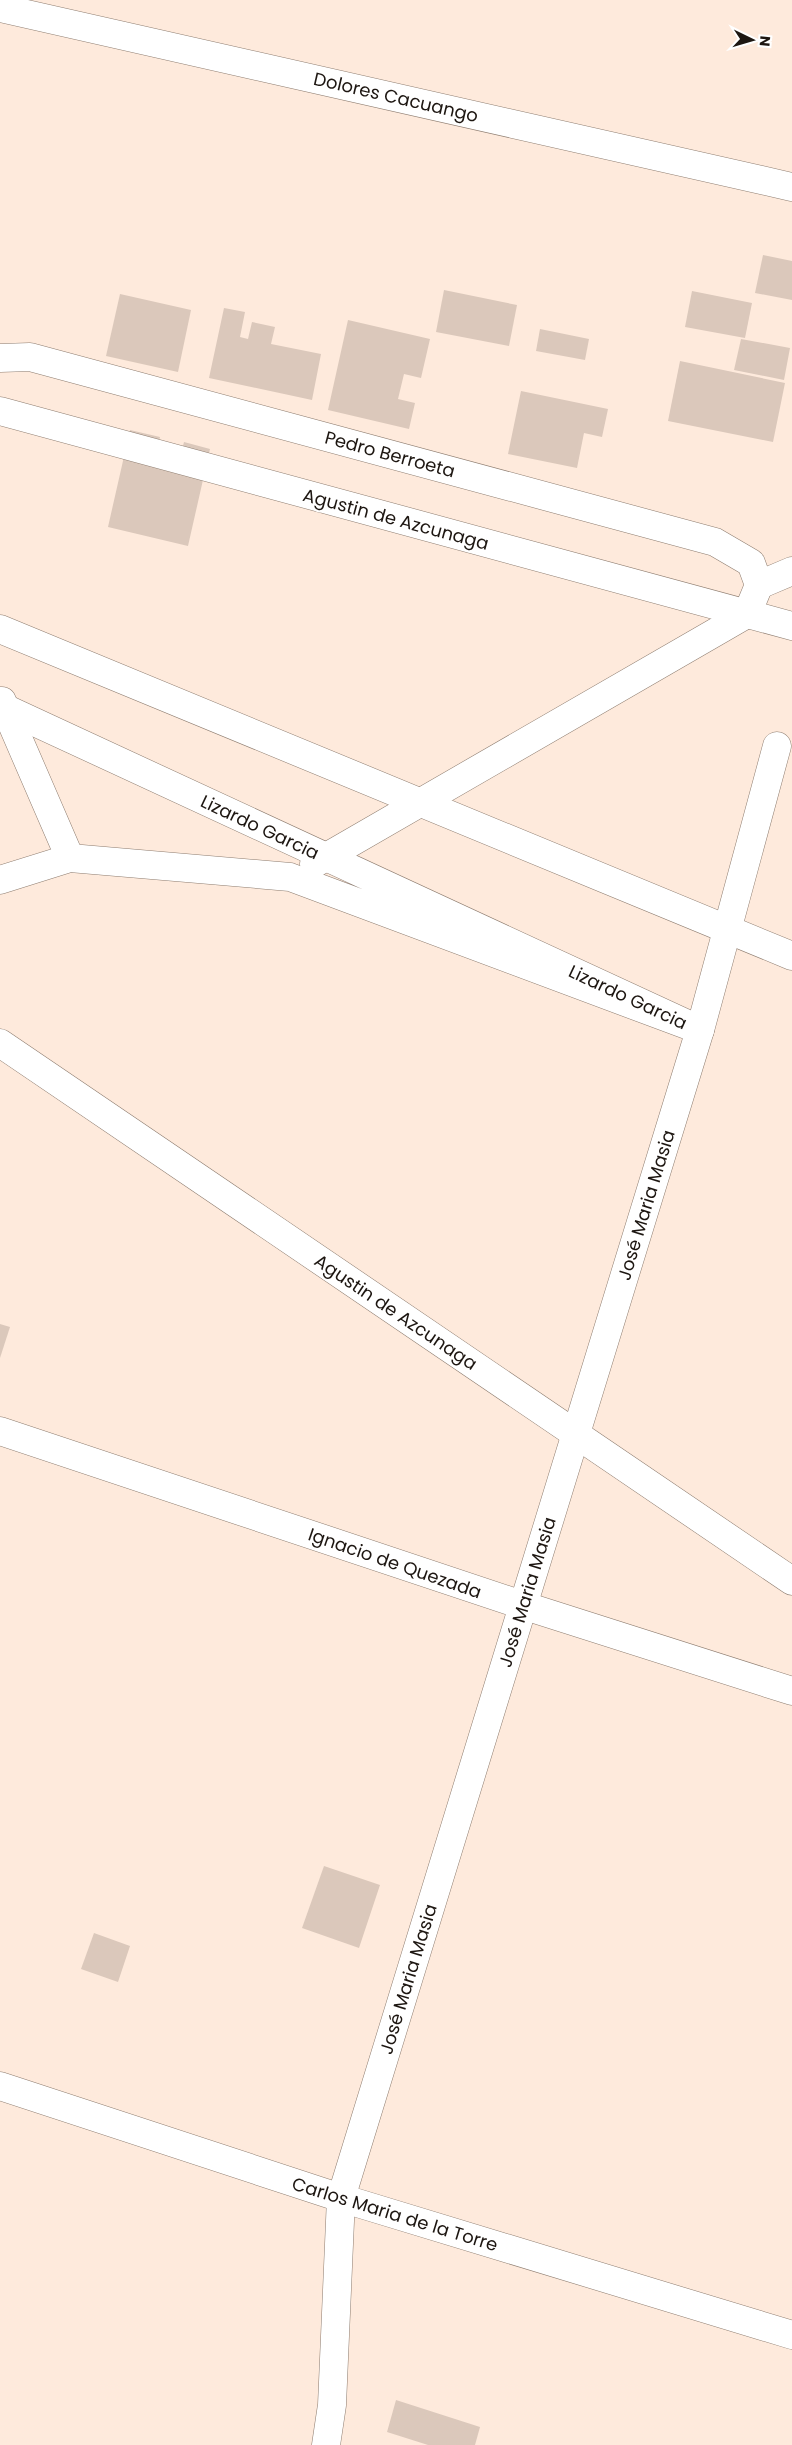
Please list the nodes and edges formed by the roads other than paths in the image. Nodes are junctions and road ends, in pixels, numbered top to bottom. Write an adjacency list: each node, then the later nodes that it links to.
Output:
1 (0, 8): 2 (street, Dolores Cacuango)
2 (792, 187)
3 (0, 358): 6 (street, Pedro Berroeta)
4 (0, 411): 7 (street, Agustin de Azcunaga)
5 (792, 571): 6 (street)
6 (759, 585): 7 (street)
7 (747, 614): 8 (street, Agustin de Azcunaga); 12 (street)
8 (792, 626)
9 (0, 629): 12 (street)
10 (2, 704): 13 (street, Lizardo Garcia); 14 (street)
11 (777, 746): 17 (street, José Maria Masia)
12 (420, 802): 13 (street); 17 (street)
13 (326, 857): 15 (street); 19 (street, Lizardo Garcia)
14 (70, 858): 15 (street, Lizardo Garcia); 16 (street, Lizardo Garcia)
15 (290, 877): 19 (street, Lizardo Garcia)
16 (0, 880)
17 (728, 929): 18 (street); 19 (street, José Maria Masia)
18 (792, 956)
19 (700, 1030): 22 (street, José Maria Masia)
20 (0, 1043): 22 (street, Agustin de Azcunaga)
21 (0, 1431): 24 (street, Ignacio de Quezada)
22 (575, 1434): 23 (street, Agustin de Azcunaga); 24 (street, José Maria Masia)
23 (792, 1581)
24 (522, 1606): 25 (street, Ignacio de Quezada); 27 (street, José Maria Masia)
25 (792, 1691)
26 (0, 2086): 27 (street, Carlos Maria de la Torre)
27 (342, 2198): 28 (street, Carlos Maria de la Torre); 29 (street, José Maria Masia)
28 (792, 2335)
29 (326, 2445)

